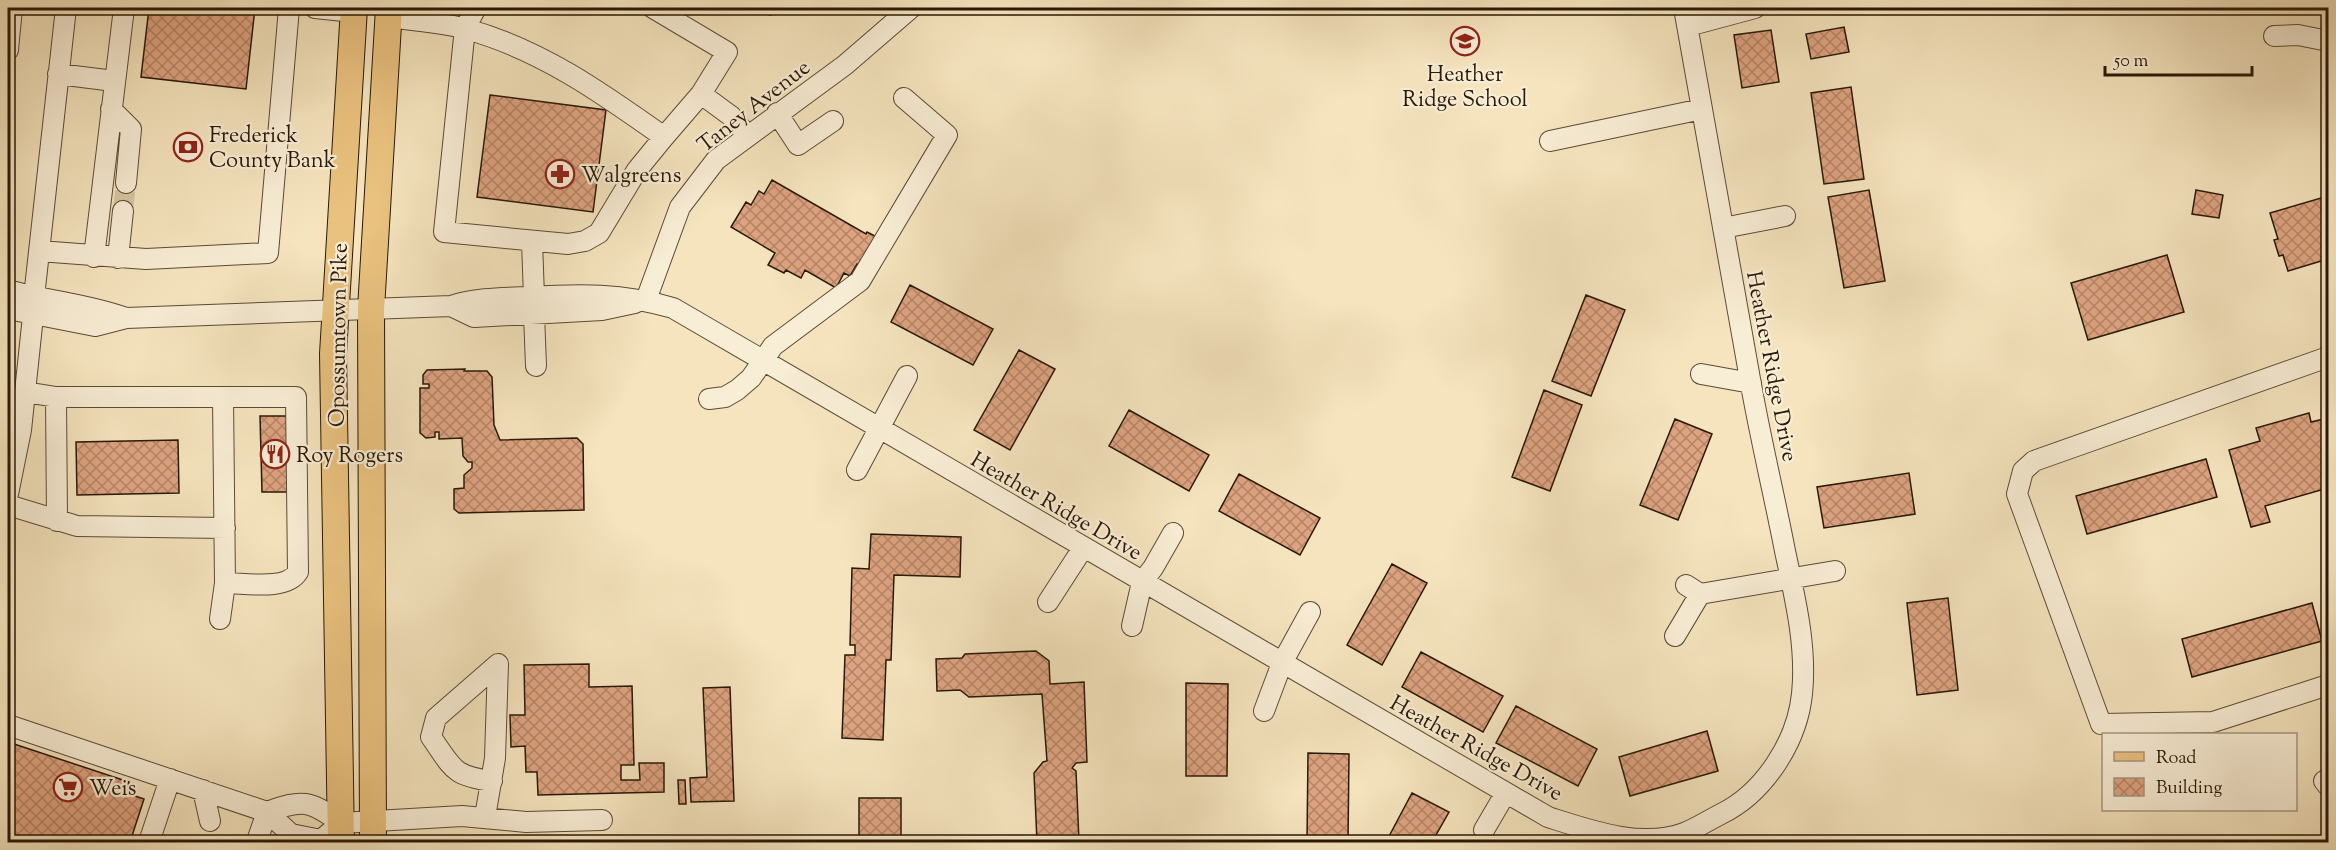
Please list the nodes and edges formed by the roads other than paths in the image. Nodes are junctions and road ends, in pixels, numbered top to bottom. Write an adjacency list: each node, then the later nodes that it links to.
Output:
1 (12, 8): 16 (street)
2 (66, 8): 17 (street)
3 (124, 8): 18 (street)
4 (289, 8): 35 (street)
5 (315, 8): 10 (street)
6 (476, 8): 13 (street)
7 (652, 8): 19 (street)
8 (911, 8): 23 (street, Taney Avenue)
9 (1755, 8): 12 (street)
10 (354, 10): 42 (main road, Opossumtown Pike)
11 (388, 12): 13 (street); 41 (main road, Opossumtown Pike)
12 (1686, 17): 22 (street, Heather Ridge Drive)
13 (465, 28): 26 (street); 32 (street)
14 (2274, 36): 15 (street)
15 (2328, 41)
16 (8, 50)
17 (58, 74): 18 (street); 33 (street)
18 (114, 81): 21 (street)
19 (701, 94): 25 (street); 26 (street)
20 (904, 99): 44 (street)
21 (111, 109): 28 (street); 34 (street)
22 (1702, 109): 27 (street); 31 (street, Heather Ridge Drive)
23 (777, 113): 24 (street); 25 (street, Taney Avenue)
24 (833, 121)
25 (747, 135): 37 (street, Taney Avenue)
26 (664, 137): 32 (street)
27 (1550, 141)
28 (126, 183)
29 (123, 211): 35 (street)
30 (1785, 216): 31 (street)
31 (1723, 228): 48 (street, Heather Ridge Drive)
32 (532, 241): 38 (street)
33 (39, 251): 34 (street); 39 (street)
34 (94, 257): 35 (street)
35 (118, 258)
36 (8, 290): 39 (street)
37 (646, 300): 38 (street); 44 (street, Heather Ridge Drive)
38 (534, 305): 41 (street); 45 (street)
39 (33, 307): 40 (street); 42 (street); 49 (street)
40 (8, 309)
41 (371, 309): 42 (street); 84 (main road, Opossumtown Pike)
42 (336, 311): 85 (main road, Opossumtown Pike)
43 (2328, 357): 72 (street)
44 (762, 362): 52 (street); 53 (street, Heather Ridge Drive)
45 (536, 366)
46 (1701, 374): 48 (street)
47 (907, 376): 53 (street)
48 (1751, 383): 63 (street, Heather Ridge Drive)
49 (25, 392): 51 (street); 55 (street)
50 (224, 397): 51 (street); 59 (street); 65 (street)
51 (56, 398): 58 (street)
52 (709, 399)
53 (878, 429): 54 (street); 61 (street, Heather Ridge Drive)
54 (856, 470)
55 (10, 473): 56 (street)
56 (8, 494)
57 (8, 505): 58 (street)
58 (57, 521): 59 (street)
59 (225, 528): 65 (street)
60 (1173, 533): 64 (street)
61 (1083, 548): 64 (street, Heather Ridge Drive); 66 (street)
62 (1834, 571): 63 (street)
63 (1791, 580): 70 (street); 87 (street, Heather Ridge Drive)
64 (1142, 582): 69 (street); 71 (street, Heather Ridge Drive)
65 (225, 583): 68 (street)
66 (1048, 602)
67 (1310, 612): 71 (street)
68 (220, 619)
69 (1132, 626)
70 (1675, 636)
71 (1282, 663): 73 (street); 78 (street, Heather Ridge Drive)
72 (2328, 684)
73 (1264, 711)
74 (8, 725): 75 (street)
75 (170, 779): 77 (street); 88 (street)
76 (492, 781): 76 (street); 80 (street)
77 (203, 790): 79 (street); 82 (street)
78 (1505, 794): 83 (street); 87 (street, Heather Ridge Drive)
79 (267, 812): 85 (street); 85 (street); 86 (street)
80 (485, 817): 81 (street); 84 (street)
81 (602, 820)
82 (210, 821)
83 (1484, 830)
84 (373, 832): 85 (street)
85 (341, 833)
86 (258, 838)
87 (1683, 838)
88 (149, 843)

